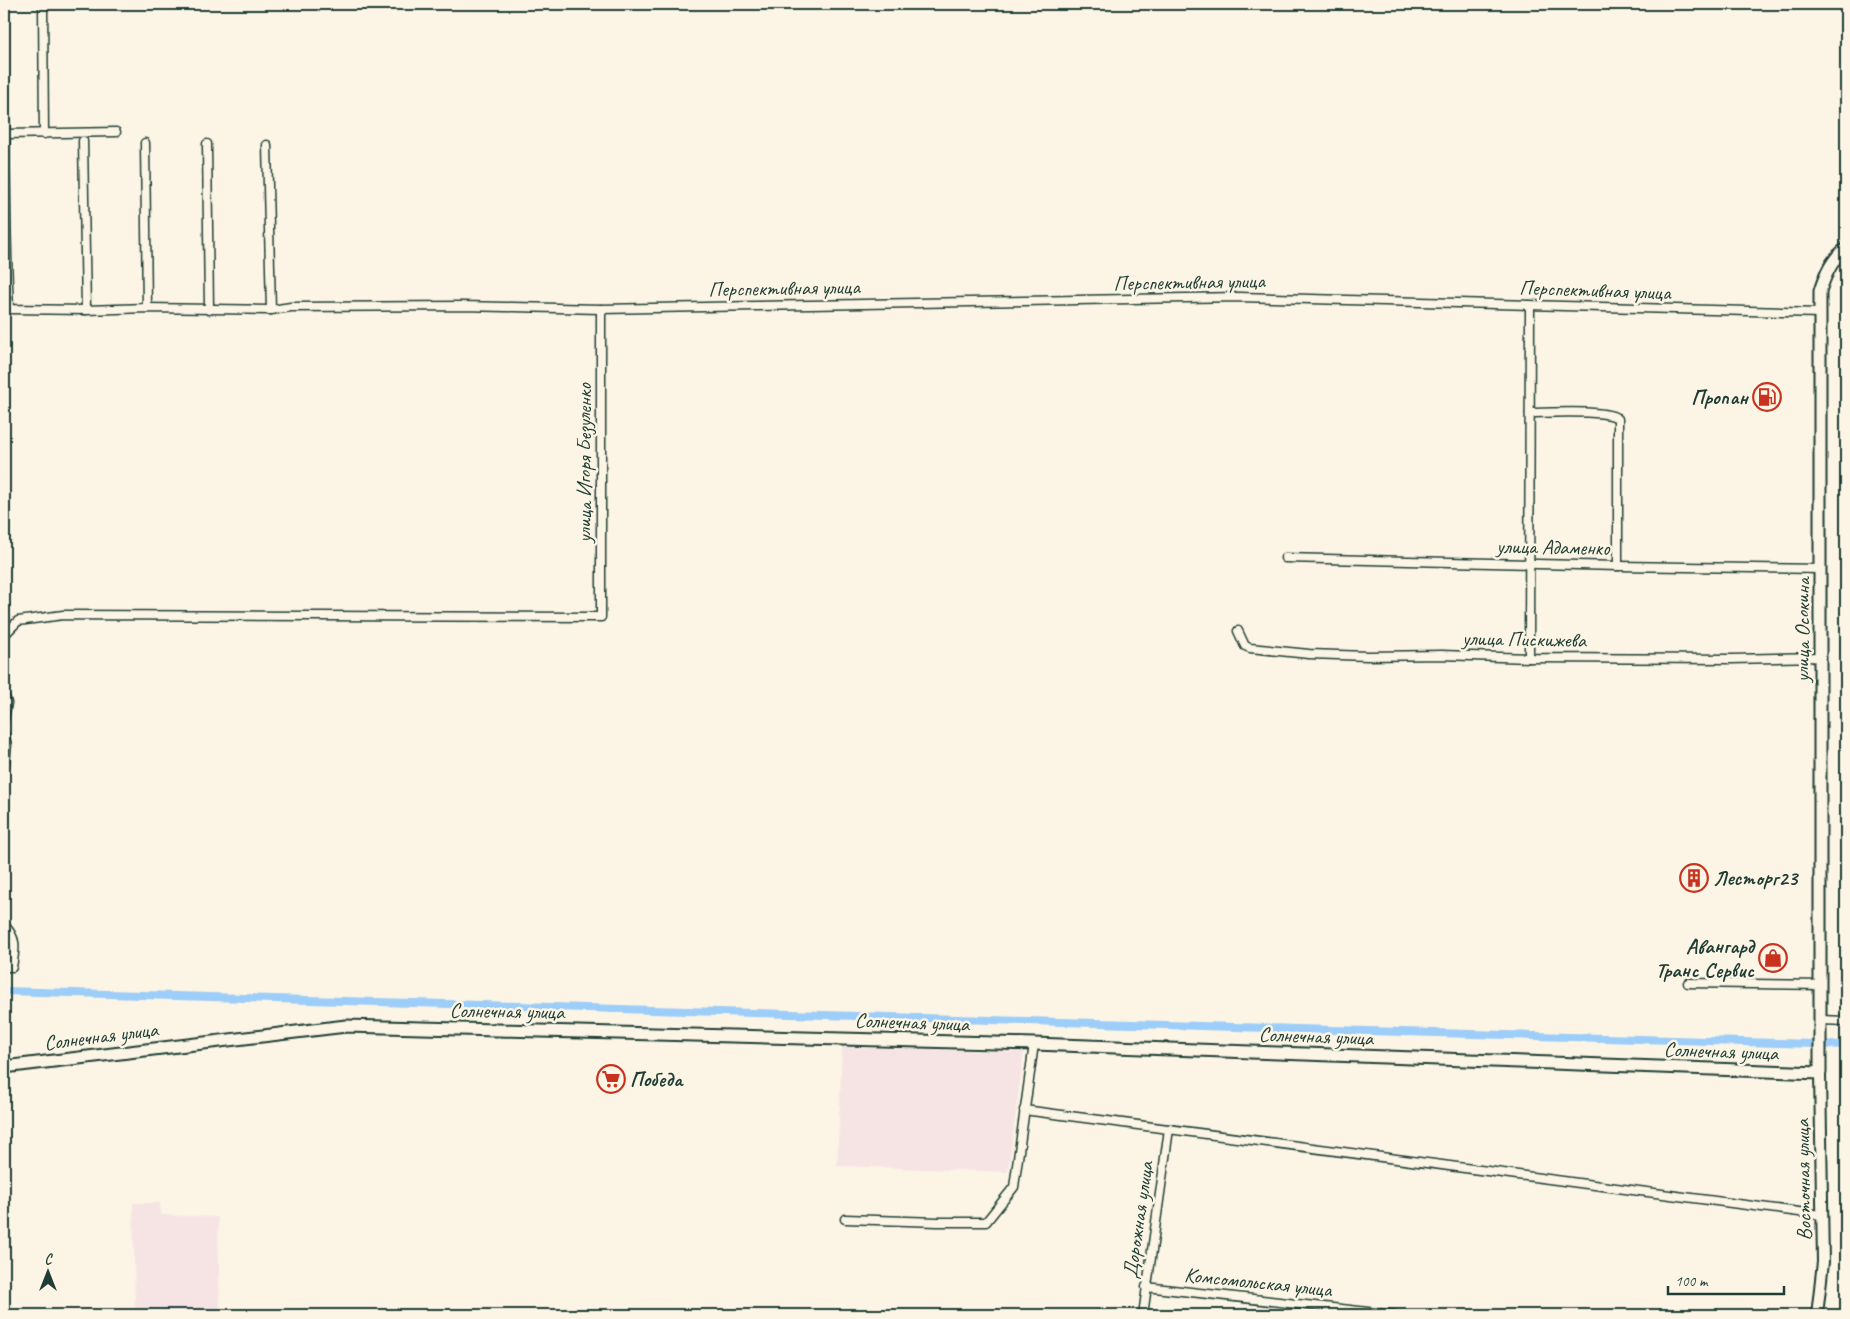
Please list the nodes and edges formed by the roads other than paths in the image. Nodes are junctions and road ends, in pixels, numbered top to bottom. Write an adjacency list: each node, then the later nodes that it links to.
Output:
1 (42, 4): 5 (street)
2 (4, 73): 4 (street)
3 (116, 132): 5 (street)
4 (6, 134): 5 (street); 14 (street)
5 (44, 134)
6 (83, 141): 15 (street)
7 (144, 143): 12 (street)
8 (207, 144): 16 (street)
9 (267, 146): 17 (street)
10 (1846, 249): 18 (main road, улица Осокина)
11 (1530, 305): 13 (street, Перспективная улица); 18 (street, Перспективная улица); 19 (street)
12 (147, 308): 15 (street, Перспективная улица); 16 (street, Перспективная улица)
13 (601, 309): 17 (street, Перспективная улица); 25 (street, улица Игоря Безуленко)
14 (6, 310): 15 (street, Перспективная улица)
15 (86, 310)
16 (208, 310): 17 (street, Перспективная улица)
17 (271, 310)
18 (1820, 314): 23 (main road, улица Осокина)
19 (1530, 413): 21 (street); 22 (street)
20 (1285, 558): 21 (street, улица Адаменко)
21 (1530, 564): 22 (street, улица Адаменко); 27 (street)
22 (1618, 566): 23 (street, улица Адаменко)
23 (1820, 569): 26 (main road, улица Осокина)
24 (1238, 631): 27 (street, улица Пискижева)
25 (4, 635)
26 (1821, 657): 27 (street, улица Пискижева); 35 (main road, улица Осокина)
27 (1528, 658)
28 (4, 695): 29 (street)
29 (4, 718)
30 (4, 733): 31 (street)
31 (4, 772)
32 (4, 925): 33 (street)
33 (4, 967)
34 (1688, 983): 35 (street)
35 (1821, 985): 36 (main road, улица Осокина)
36 (1821, 1020): 37 (street); 40 (main road, улица Осокина)
37 (1846, 1021)
38 (1034, 1044): 39 (main road, Солнечная улица); 40 (main road, Солнечная улица); 41 (street)
39 (4, 1067)
40 (1820, 1073): 43 (street, Восточная улица)
41 (1024, 1110): 42 (street); 44 (street)
42 (1169, 1129): 43 (street); 45 (street, Дорожная улица)
43 (1822, 1215): 48 (street, Восточная улица)
44 (845, 1219)
45 (1146, 1287): 46 (street, Дорожная улица); 47 (street, Комсомольская улица)
46 (1143, 1315)
47 (1395, 1315)
48 (1817, 1315)

